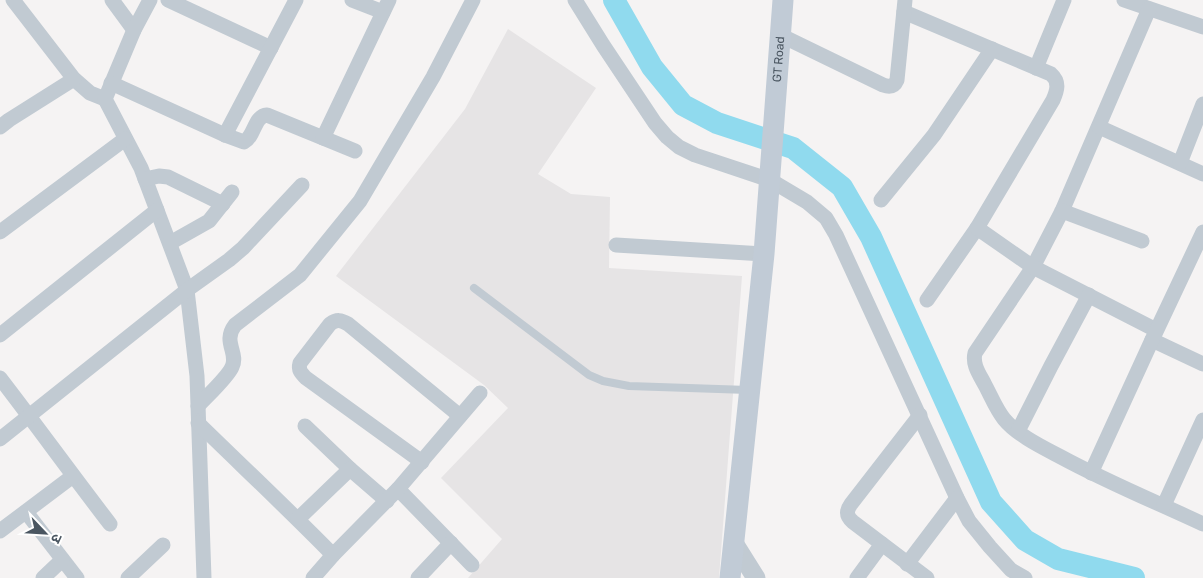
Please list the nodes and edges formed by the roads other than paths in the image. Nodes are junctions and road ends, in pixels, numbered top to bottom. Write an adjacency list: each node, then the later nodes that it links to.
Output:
1 (13, 0): 20 (street)
2 (112, 0): 15 (street)
3 (150, 0): 15 (street)
4 (168, 0): 17 (street)
5 (296, 0): 17 (street)
6 (352, 0): 12 (street)
7 (473, 0): 56 (street)
8 (575, 0): 31 (street)
9 (783, 0): 16 (main road, GT Road)
10 (1064, 0): 19 (street)
11 (1136, 3): 14 (street); 25 (street)
12 (386, 6): 27 (street)
13 (904, 6): 16 (street); 18 (street)
14 (1203, 27)
15 (134, 30): 21 (street)
16 (780, 34): 31 (main road, GT Road)
17 (270, 48): 26 (street)
18 (992, 49): 19 (street); 35 (street)
19 (1036, 68): 38 (street)
20 (74, 79): 22 (street); 24 (street)
21 (111, 83): 22 (street); 26 (street)
22 (105, 98): 28 (street)
23 (1203, 104): 30 (street)
24 (3, 119)
25 (1099, 127): 30 (street); 37 (street)
26 (225, 135): 27 (street)
27 (324, 138): 29 (street)
28 (125, 139): 33 (street); 39 (street)
29 (355, 151)
30 (1180, 163): 32 (street)
31 (770, 174): 44 (main road, GT Road); 57 (street)
32 (1203, 174)
33 (145, 180): 36 (street); 42 (street)
34 (302, 185): 47 (street)
35 (881, 200)
36 (158, 210): 42 (street); 50 (street)
37 (1062, 211): 41 (street); 45 (street)
38 (977, 228): 45 (street); 49 (street)
39 (0, 232)
40 (1203, 232): 51 (street)
41 (1142, 241)
42 (170, 244): 47 (street)
43 (616, 245): 44 (street)
44 (764, 254): 54 (main road, GT Road)
45 (1033, 267): 48 (street); 63 (street)
46 (474, 288): 54 (lane)
47 (187, 290): 56 (street); 58 (street)
48 (1089, 296): 51 (street); 63 (street)
49 (927, 300)
50 (0, 335)
51 (1154, 335): 52 (street); 67 (street)
52 (1203, 364)
53 (0, 378): 58 (street)
54 (750, 390): 79 (main road, GT Road)
55 (480, 393): 59 (street)
56 (198, 406): 61 (street)
57 (920, 415): 70 (street); 80 (street)
58 (29, 416): 64 (street); 68 (street)
59 (460, 416): 65 (street); 65 (street)
60 (1203, 420): 72 (street)
61 (198, 423): 74 (street); 90 (street)
62 (305, 426): 66 (street)
63 (1018, 431): 67 (street)
64 (0, 439)
65 (422, 462): 69 (street)
66 (350, 469): 71 (street); 74 (street)
67 (1091, 473): 72 (street)
68 (72, 476): 73 (street); 75 (street)
69 (398, 490): 71 (street); 78 (street)
70 (957, 498): 85 (street); 86 (street)
71 (387, 501): 82 (street)
72 (1164, 506): 76 (street)
73 (26, 512): 77 (street); 83 (street)
74 (298, 519): 82 (street)
75 (110, 524)
76 (1203, 524)
77 (0, 532)
78 (451, 543): 84 (street); 92 (street)
79 (734, 543): 93 (main road, GT Road); 94 (street)
80 (882, 544): 85 (street); 95 (street)
81 (163, 545): 89 (street)
82 (333, 555): 91 (street)
83 (62, 560): 87 (street); 88 (street)
84 (472, 564)
85 (907, 564): 96 (street)
86 (1009, 574): 97 (street)
87 (43, 578)
88 (77, 578)
89 (128, 578)
90 (204, 578)
91 (313, 578)
92 (418, 578)
93 (730, 578)
94 (756, 578)
95 (857, 578)
96 (927, 578)
97 (1025, 578)

